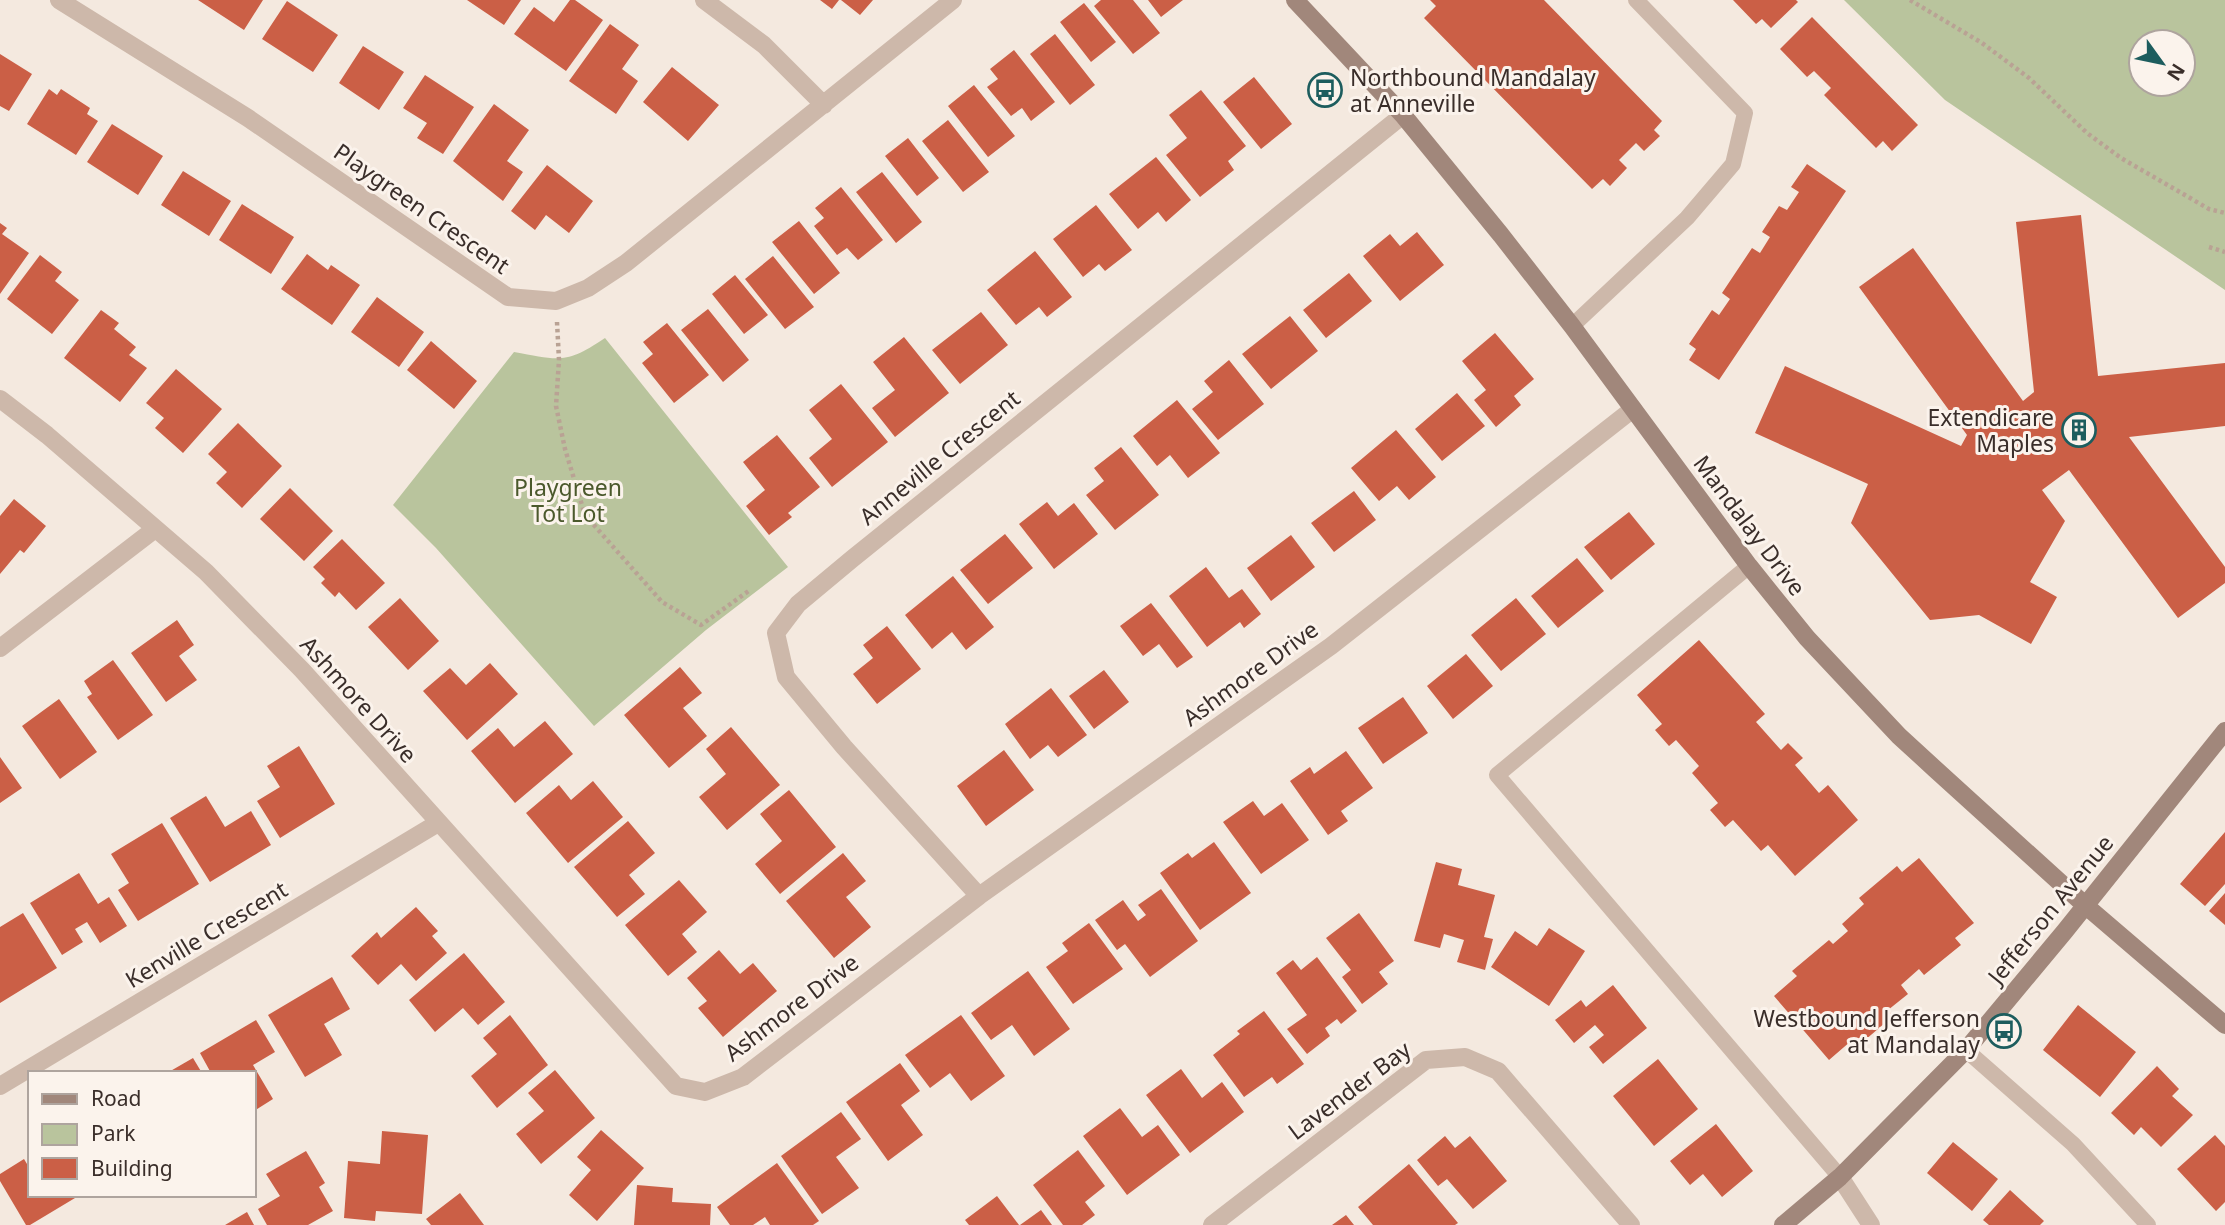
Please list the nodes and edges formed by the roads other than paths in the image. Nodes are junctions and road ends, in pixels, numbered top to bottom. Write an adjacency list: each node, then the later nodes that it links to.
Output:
1 (59, 0): 6 (street, Playgreen Crescent)
2 (704, 0): 6 (street)
3 (953, 0): 6 (street, Playgreen Crescent)
4 (1295, 0): 7 (street, Mandalay Drive)
5 (1636, 0): 8 (lane)
6 (824, 105)
7 (1403, 115): 8 (street, Mandalay Drive); 16 (street, Anneville Crescent)
8 (1572, 326): 10 (street, Mandalay Drive)
9 (0, 399): 11 (street, Ashmore Drive)
10 (1633, 409): 12 (street, Mandalay Drive); 16 (street, Ashmore Drive)
11 (155, 528): 13 (street); 15 (street, Ashmore Drive)
12 (1749, 566): 17 (street, Mandalay Drive); 21 (lane)
13 (0, 648)
14 (2223, 739): 17 (street, Jefferson Avenue)
15 (438, 823): 16 (street, Ashmore Drive); 20 (street, Kenville Crescent)
16 (978, 897)
17 (2086, 905): 18 (street, Mandalay Drive); 19 (street, Jefferson Avenue)
18 (2225, 1025)
19 (1966, 1049): 21 (street, Jefferson Avenue); 26 (lane)
20 (0, 1086)
21 (1840, 1177): 24 (street, Jefferson Avenue); 25 (street)
22 (1212, 1225): 23 (street, Lavender Bay)
23 (1631, 1225)
24 (1783, 1225)
25 (1871, 1225)
26 (2148, 1225)

